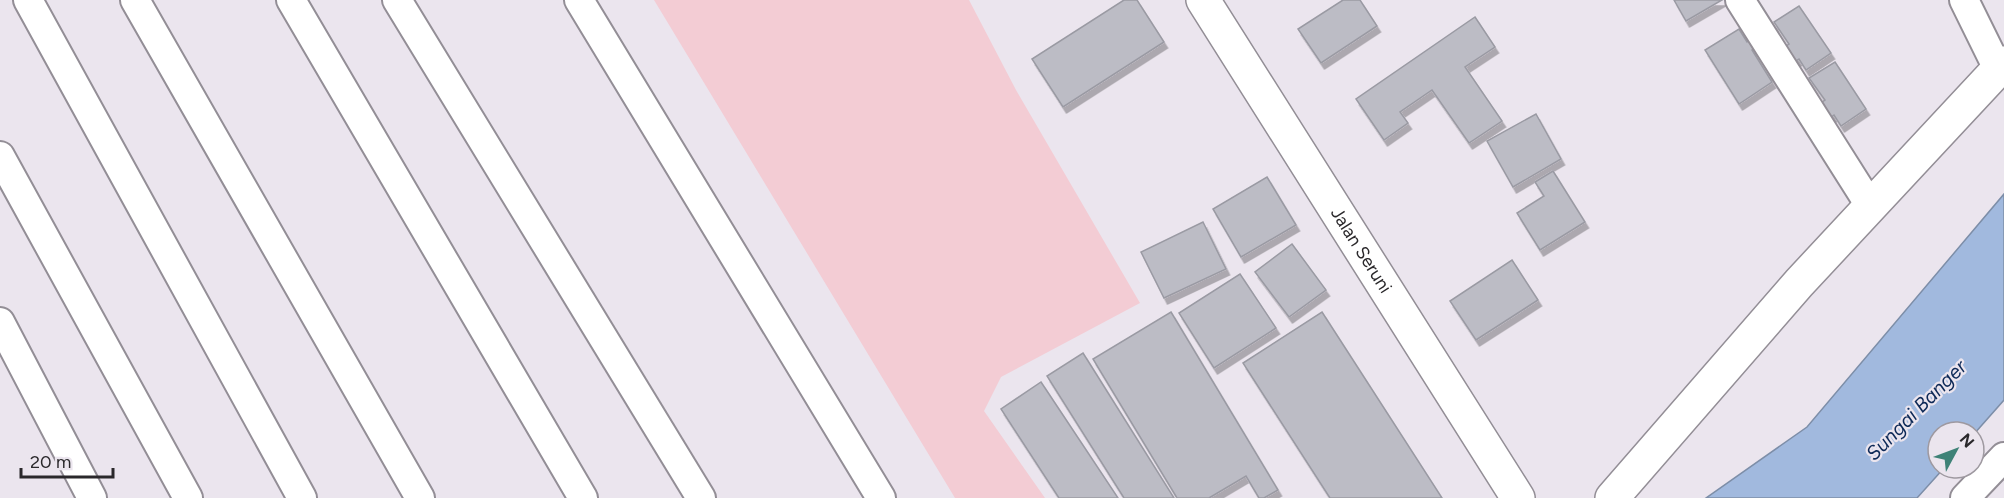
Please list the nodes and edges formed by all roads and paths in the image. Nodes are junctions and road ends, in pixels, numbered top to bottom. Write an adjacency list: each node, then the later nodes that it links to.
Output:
1 (28, 0): 16 (street)
2 (135, 0): 17 (street)
3 (291, 0): 18 (street)
4 (397, 0): 19 (street)
5 (579, 0): 20 (street)
6 (1203, 0): 21 (main road, Jalan Seruni)
7 (1740, 0): 11 (street)
8 (1964, 0): 9 (street)
9 (2001, 66): 11 (main road)
10 (0, 156): 15 (street)
11 (1871, 207): 22 (main road)
12 (0, 322): 14 (street)
13 (2004, 457): 23 (street)
14 (92, 498)
15 (188, 498)
16 (302, 498)
17 (420, 498)
18 (583, 498)
19 (701, 498)
20 (881, 498)
21 (1518, 498)
22 (1612, 498)
23 (1965, 498)

